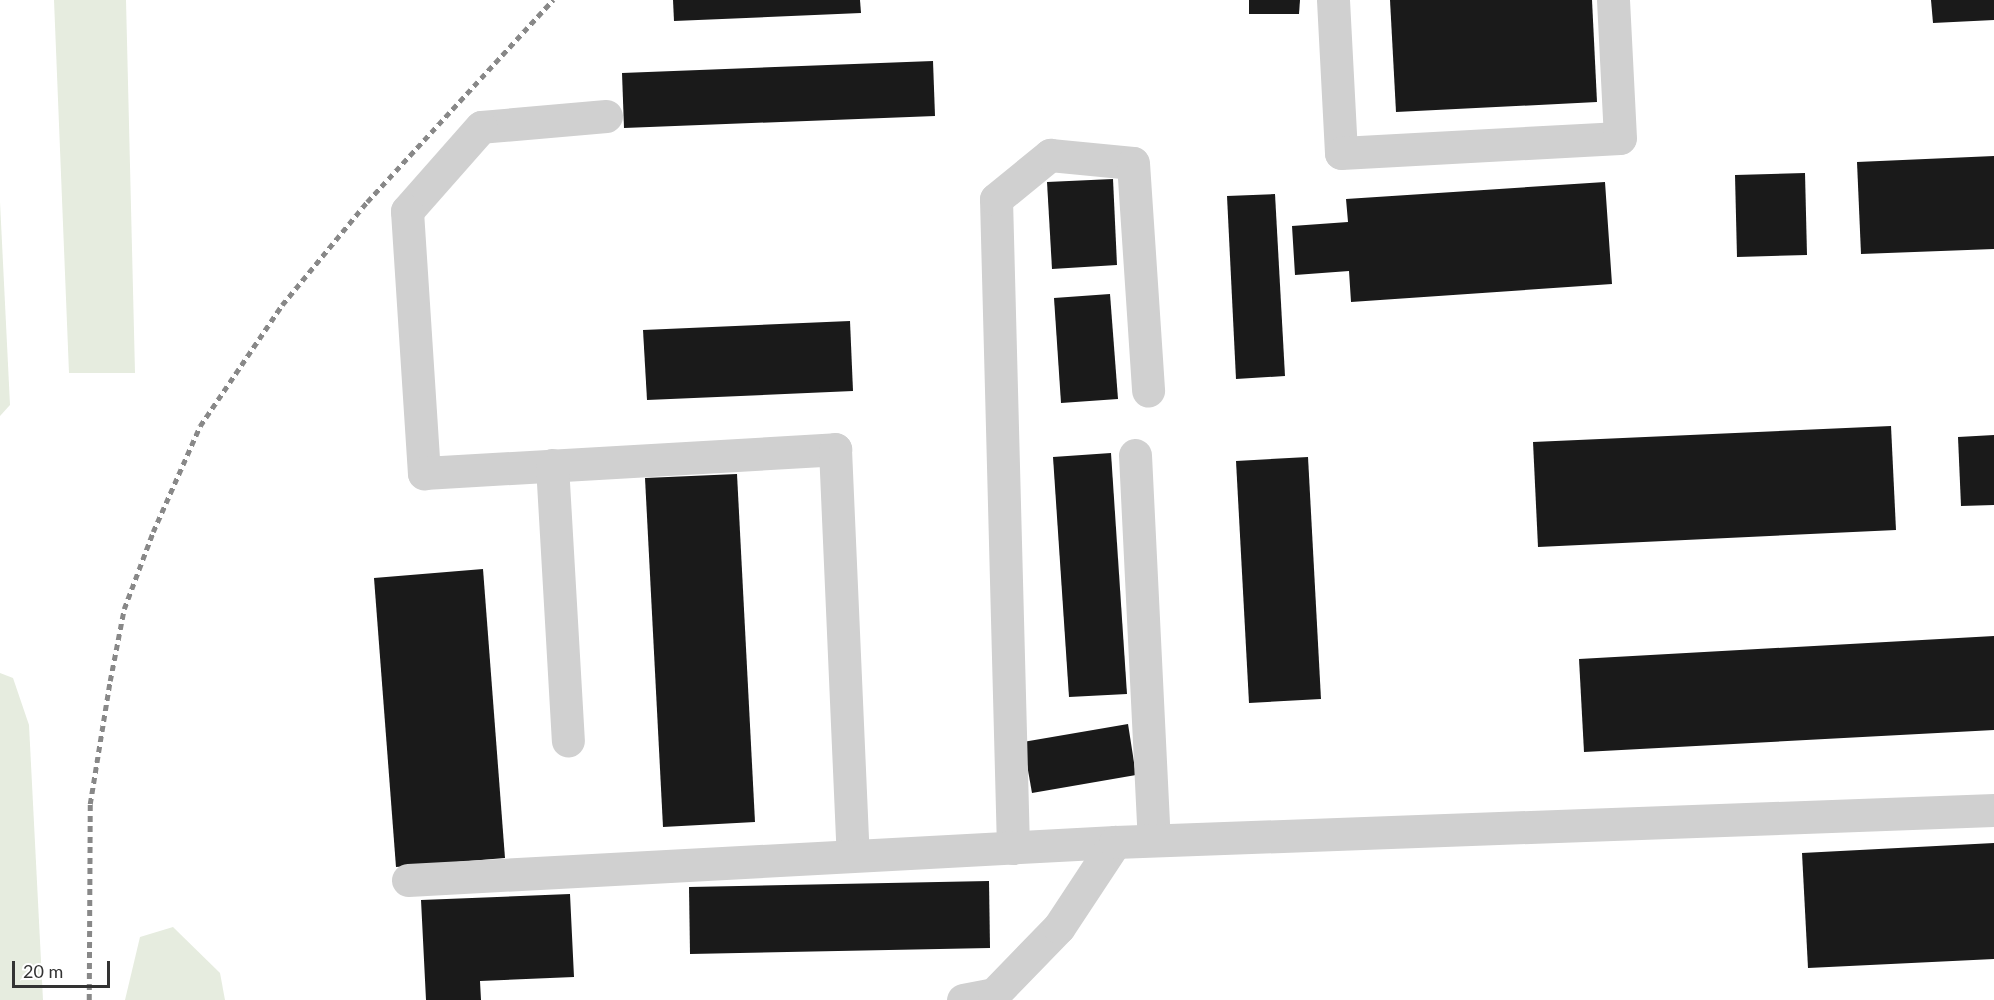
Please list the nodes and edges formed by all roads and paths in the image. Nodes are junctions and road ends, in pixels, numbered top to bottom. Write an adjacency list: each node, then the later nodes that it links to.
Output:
1 (1333, 0): 2 (lane)
2 (1613, 0)
3 (606, 116): 6 (lane)
4 (1148, 391): 11 (lane)
5 (1135, 454): 9 (lane)
6 (552, 465): 7 (lane); 12 (lane)
7 (568, 741)
8 (1994, 810): 9 (lane)
9 (1154, 840): 10 (lane)
10 (1115, 842): 11 (lane); 14 (lane)
11 (1013, 848): 12 (lane)
12 (854, 856): 13 (lane)
13 (408, 880)
14 (963, 1000)

